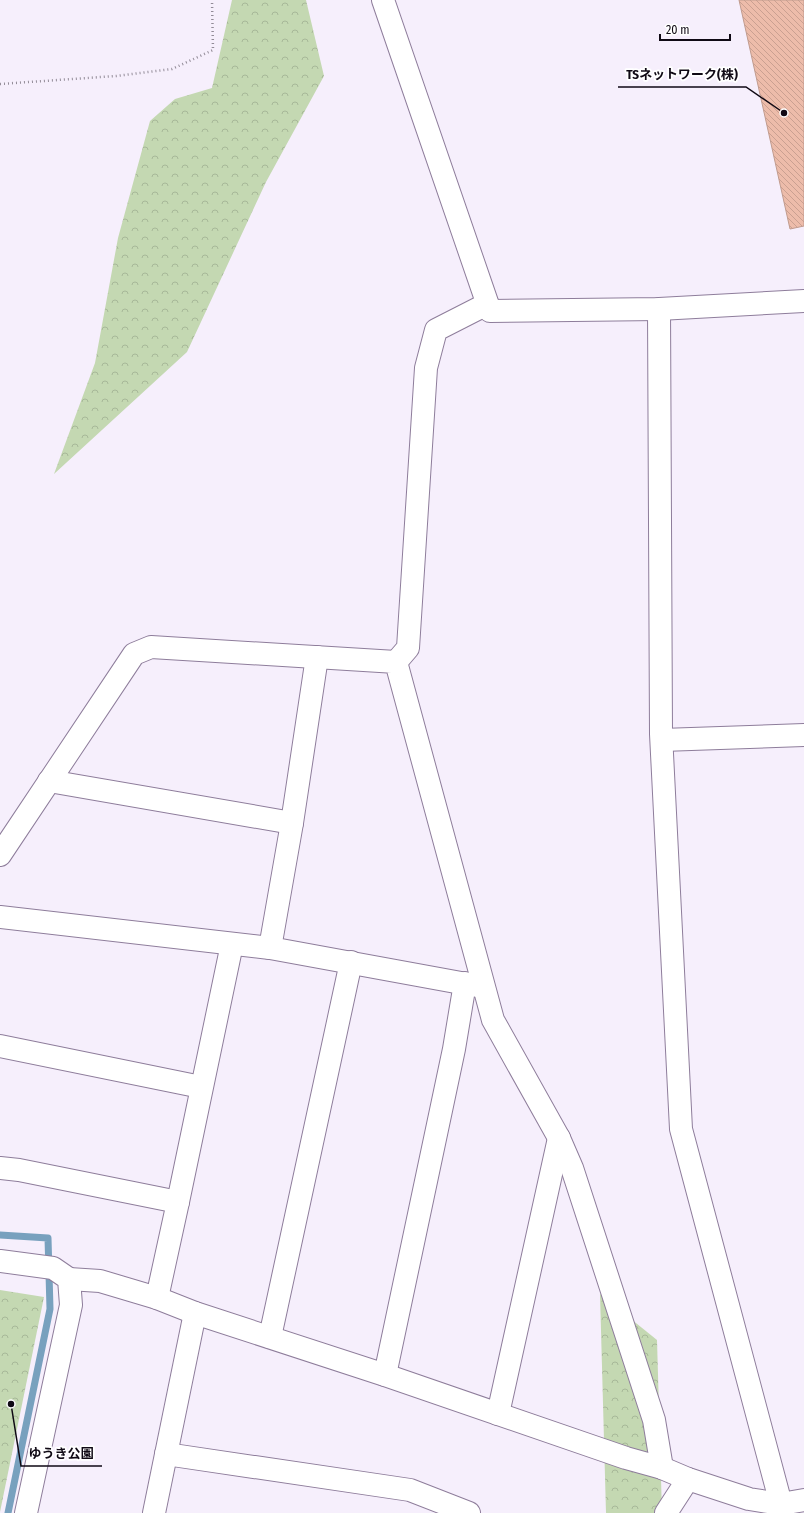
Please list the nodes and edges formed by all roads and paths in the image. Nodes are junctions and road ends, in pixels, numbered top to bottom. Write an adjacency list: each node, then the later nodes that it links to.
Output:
1 (212, 0): 3 (path)
2 (383, 0): 5 (street)
3 (0, 84)
4 (804, 301): 6 (street)
5 (487, 304): 6 (street); 8 (street)
6 (659, 309): 10 (street)
7 (318, 657): 8 (street); 11 (street); 12 (street)
8 (396, 662): 18 (street)
9 (804, 735): 10 (street)
10 (662, 740): 35 (street)
11 (49, 781): 12 (street); 13 (street)
12 (292, 823): 16 (street)
13 (0, 855)
14 (0, 917): 15 (street)
15 (232, 944): 16 (street); 20 (street)
16 (270, 948): 17 (street)
17 (351, 962): 18 (street); 28 (street)
18 (474, 985): 21 (street); 29 (street)
19 (0, 1046): 20 (street)
20 (201, 1087): 23 (street)
21 (559, 1138): 30 (street); 32 (street)
22 (0, 1168): 23 (street)
23 (178, 1202): 26 (street)
24 (0, 1261): 25 (street)
25 (69, 1279): 26 (street); 36 (street)
26 (156, 1298): 27 (street)
27 (195, 1313): 28 (street); 31 (street)
28 (270, 1337): 29 (street)
29 (385, 1375): 30 (street)
30 (498, 1414): 32 (street)
31 (166, 1454): 37 (street); 38 (street)
32 (662, 1468): 33 (street)
33 (688, 1479): 35 (street); 39 (street)
34 (804, 1500): 35 (street)
35 (781, 1504)
36 (26, 1513)
37 (154, 1513)
38 (468, 1513)
39 (666, 1513)

